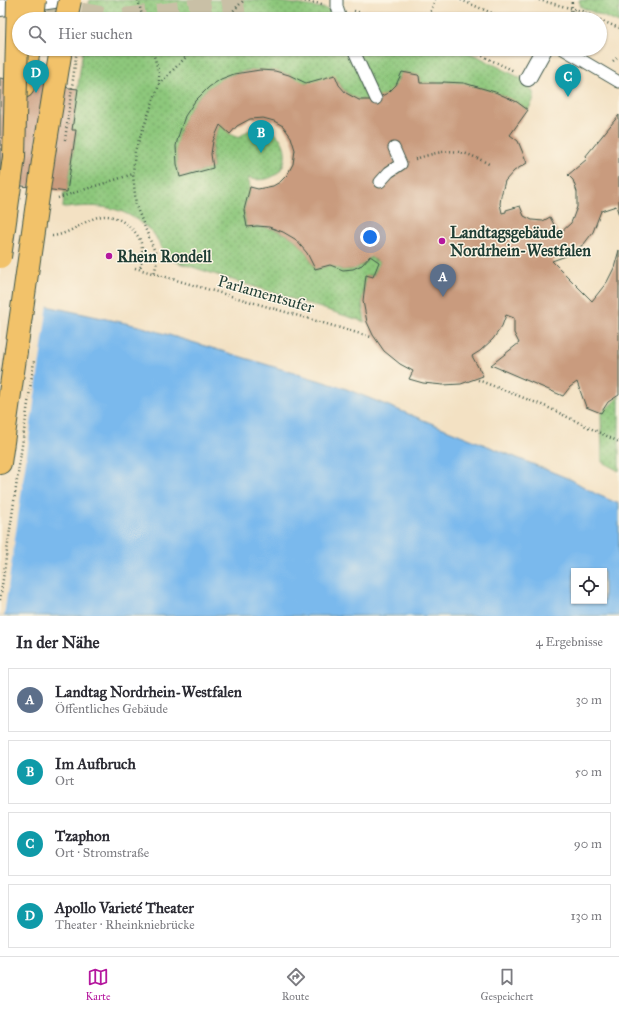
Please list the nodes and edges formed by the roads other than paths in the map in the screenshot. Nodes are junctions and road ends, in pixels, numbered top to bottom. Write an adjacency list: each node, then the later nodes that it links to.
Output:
1 (18, 0): 8 (highway, bridge)
2 (35, 0): 9 (highway, bridge)
3 (54, 0): 7 (street)
4 (58, 0): 10 (highway)
5 (70, 0): 11 (highway, bridge)
6 (337, 0): 12 (lane)
7 (0, 8)
8 (18, 12)
9 (34, 12)
10 (57, 12)
11 (67, 12)
12 (338, 12)
13 (17, 56): 25 (highway, bridge)
14 (28, 56): 25 (highway, bridge)
15 (53, 56): 23 (highway)
16 (60, 56): 23 (highway)
17 (356, 56): 22 (lane)
18 (540, 56): 20 (street)
19 (575, 56): 21 (lane)
20 (528, 78)
21 (619, 82)
22 (376, 99)
23 (45, 147): 28 (highway, bridge)
24 (394, 148): 26 (lane)
25 (14, 157): 27 (highway, bridge)
26 (380, 182)
27 (0, 257)
28 (0, 463)

